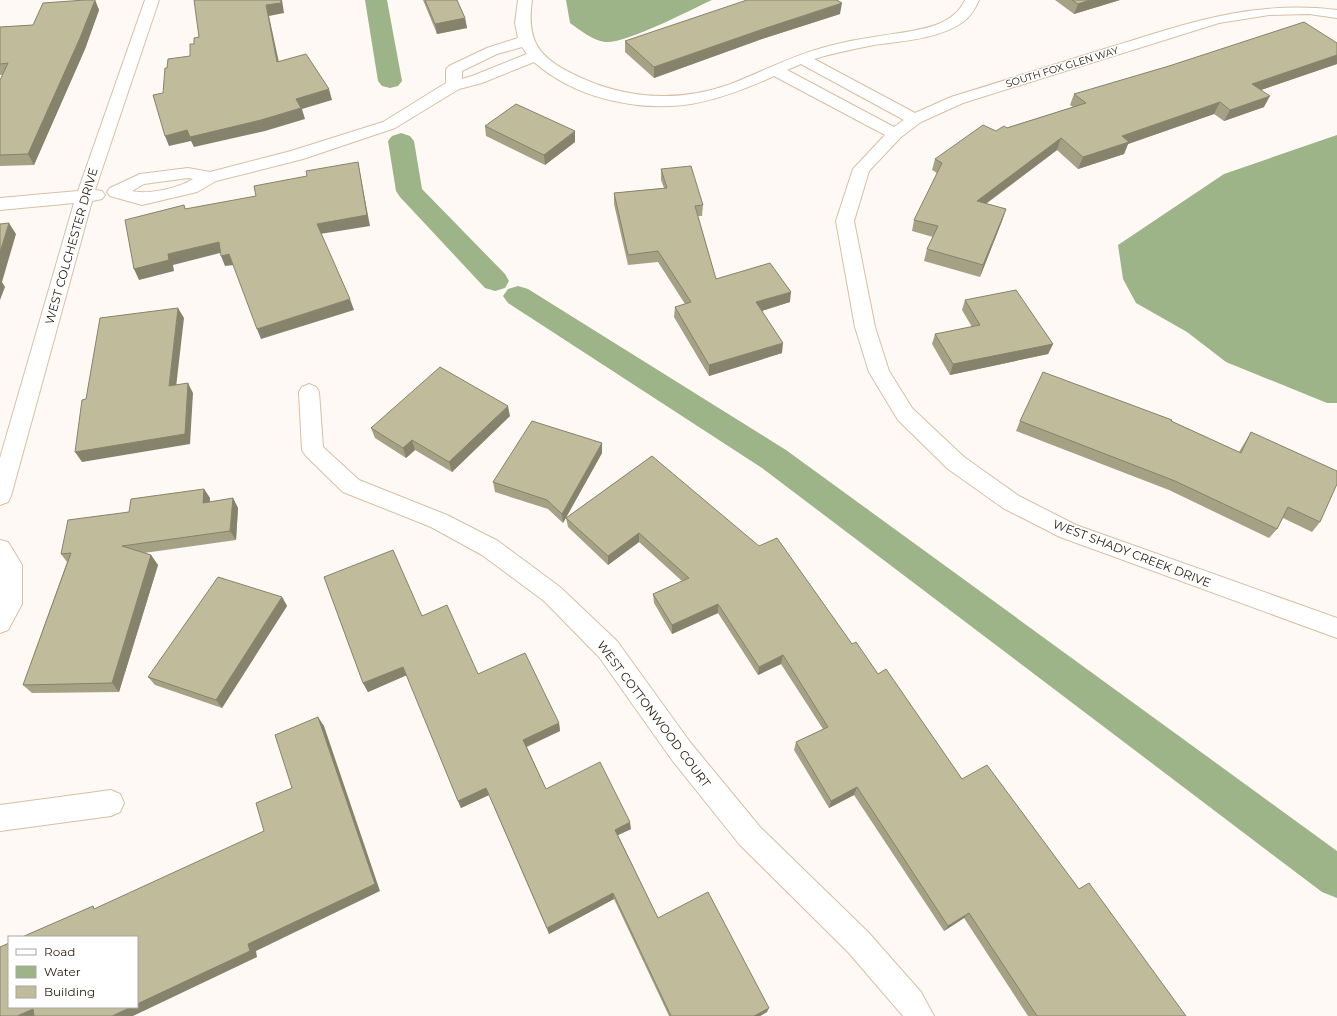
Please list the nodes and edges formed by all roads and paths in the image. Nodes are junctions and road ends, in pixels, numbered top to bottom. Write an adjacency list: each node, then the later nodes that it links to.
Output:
1 (152, 0): 12 (street, WEST COLCHESTER DRIVE)
2 (526, 0): 5 (street)
3 (972, 0): 7 (street)
4 (1337, 14): 10 (street, SOUTH FOX GLEN WAY)
5 (524, 41): 6 (street); 9 (street)
6 (535, 56): 8 (street); 9 (street)
7 (802, 59): 8 (street); 10 (street)
8 (775, 70): 11 (street)
9 (454, 85): 12 (street)
10 (915, 119): 11 (street, WEST SHADY CREEK DRIVE)
11 (895, 134): 18 (street, WEST SHADY CREEK DRIVE)
12 (84, 198): 13 (street); 15 (street, WEST COLCHESTER DRIVE)
13 (0, 204)
14 (309, 392): 21 (street, WEST COTTONWOOD COURT)
15 (0, 496)
16 (0, 548): 17 (street)
17 (0, 624)
18 (1337, 628)
19 (111, 803): 20 (street)
20 (0, 818)
21 (919, 1016)

